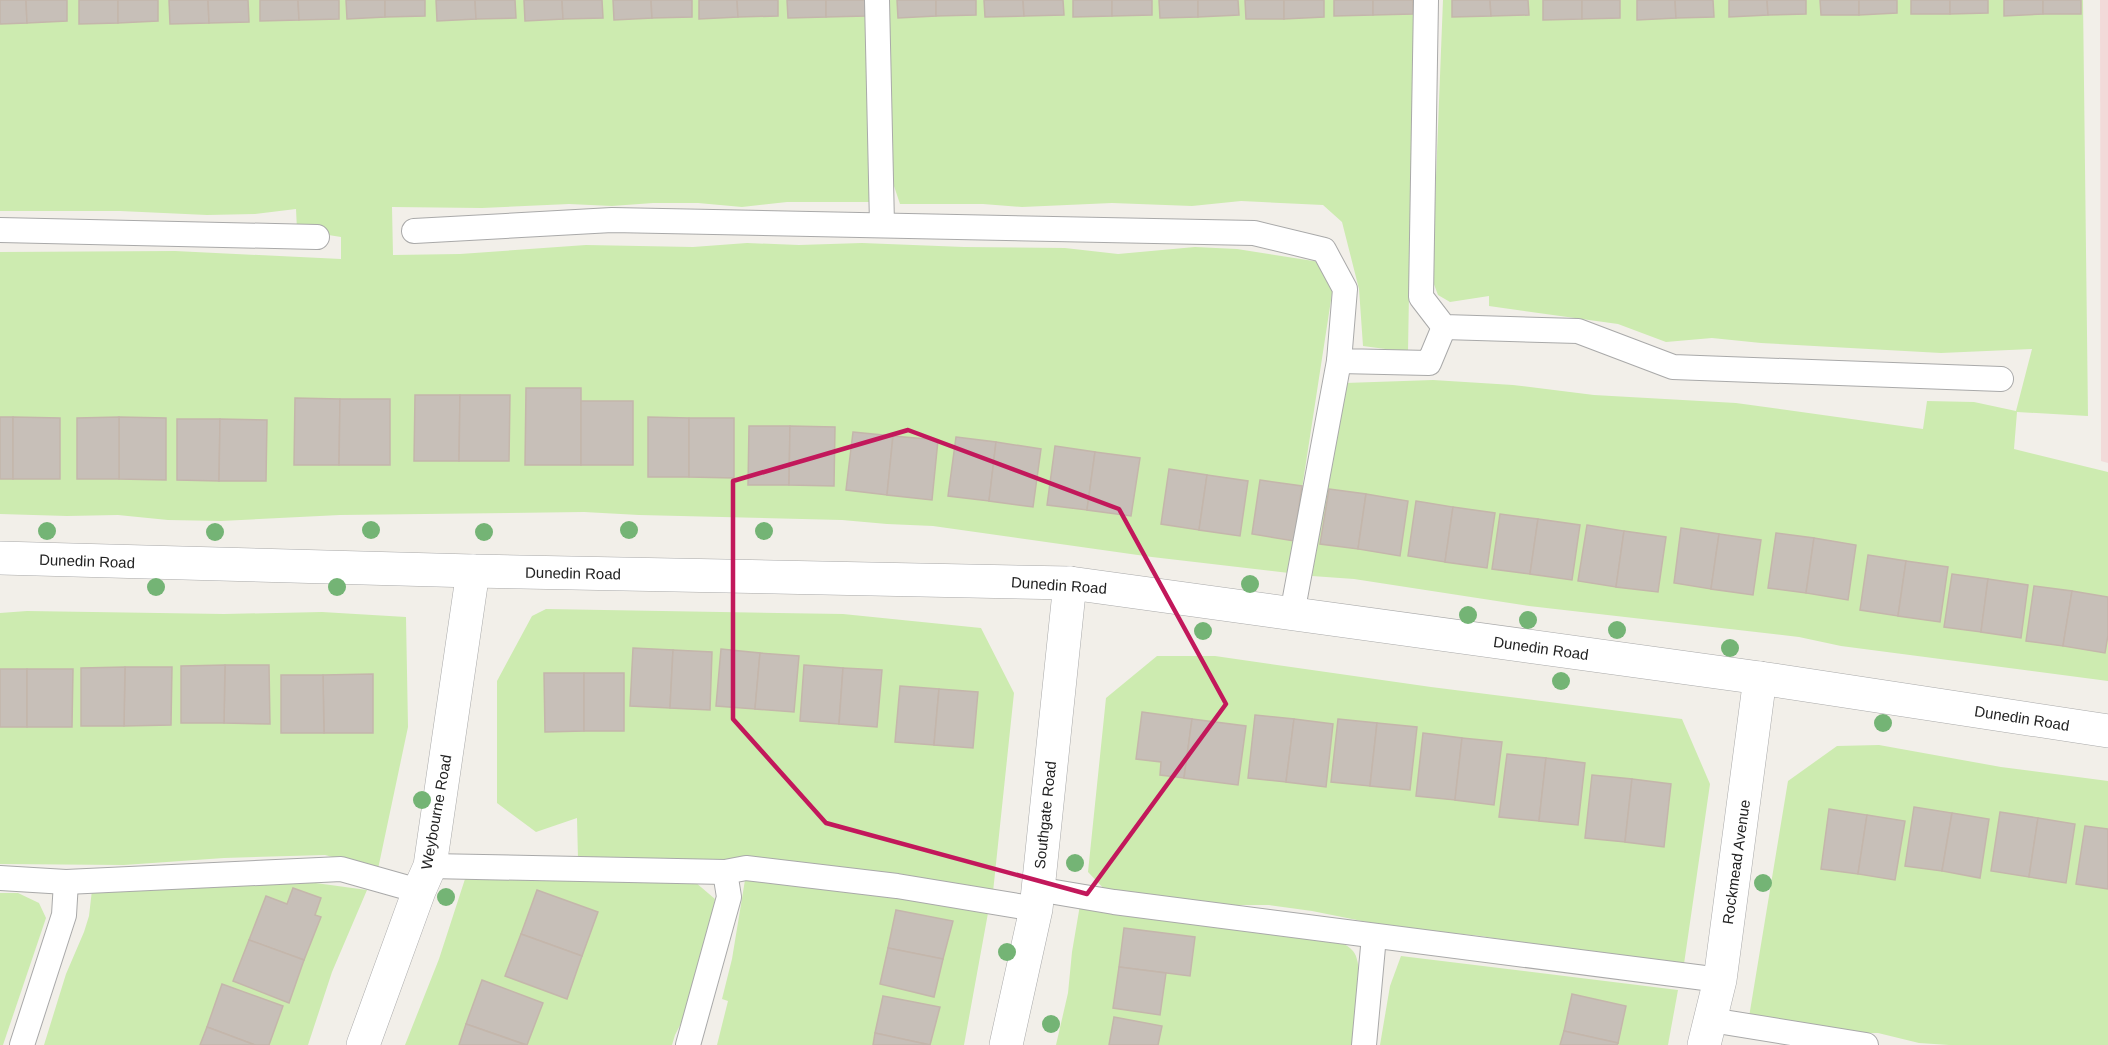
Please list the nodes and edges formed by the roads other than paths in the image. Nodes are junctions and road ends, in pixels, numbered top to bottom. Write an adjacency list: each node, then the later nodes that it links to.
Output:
1 (877, 0): 3 (lane)
2 (1426, 0): 7 (lane)
3 (882, 224): 5 (lane); 8 (lane)
4 (0, 230): 6 (lane)
5 (414, 231)
6 (317, 237)
7 (1444, 327): 8 (lane); 9 (lane)
8 (1339, 361): 13 (lane)
9 (2001, 379)
10 (0, 558): 11 (street, Dunedin Road)
11 (473, 571): 12 (street, Dunedin Road); 18 (street, Weybourne Road)
12 (1070, 583): 13 (street, Dunedin Road); 20 (street, Southgate Road)
13 (1292, 614): 14 (street, Dunedin Road)
14 (1760, 678): 15 (street, Dunedin Road); 22 (street, Rockmead Avenue)
15 (2108, 731)
16 (725, 872): 18 (lane); 20 (lane); 26 (lane)
17 (0, 878): 19 (lane)
18 (425, 878): 19 (lane); 25 (street, Weybourne Road)
19 (66, 882): 24 (lane)
20 (1037, 899): 21 (lane); 27 (street, Southgate Road)
21 (1374, 936): 22 (lane); 28 (lane)
22 (1720, 980): 23 (street, Rockmead Avenue)
23 (1707, 1032): 29 (lane)
24 (22, 1045)
25 (363, 1045)
26 (688, 1045)
27 (1006, 1045)
28 (1364, 1045)
29 (1866, 1045)

